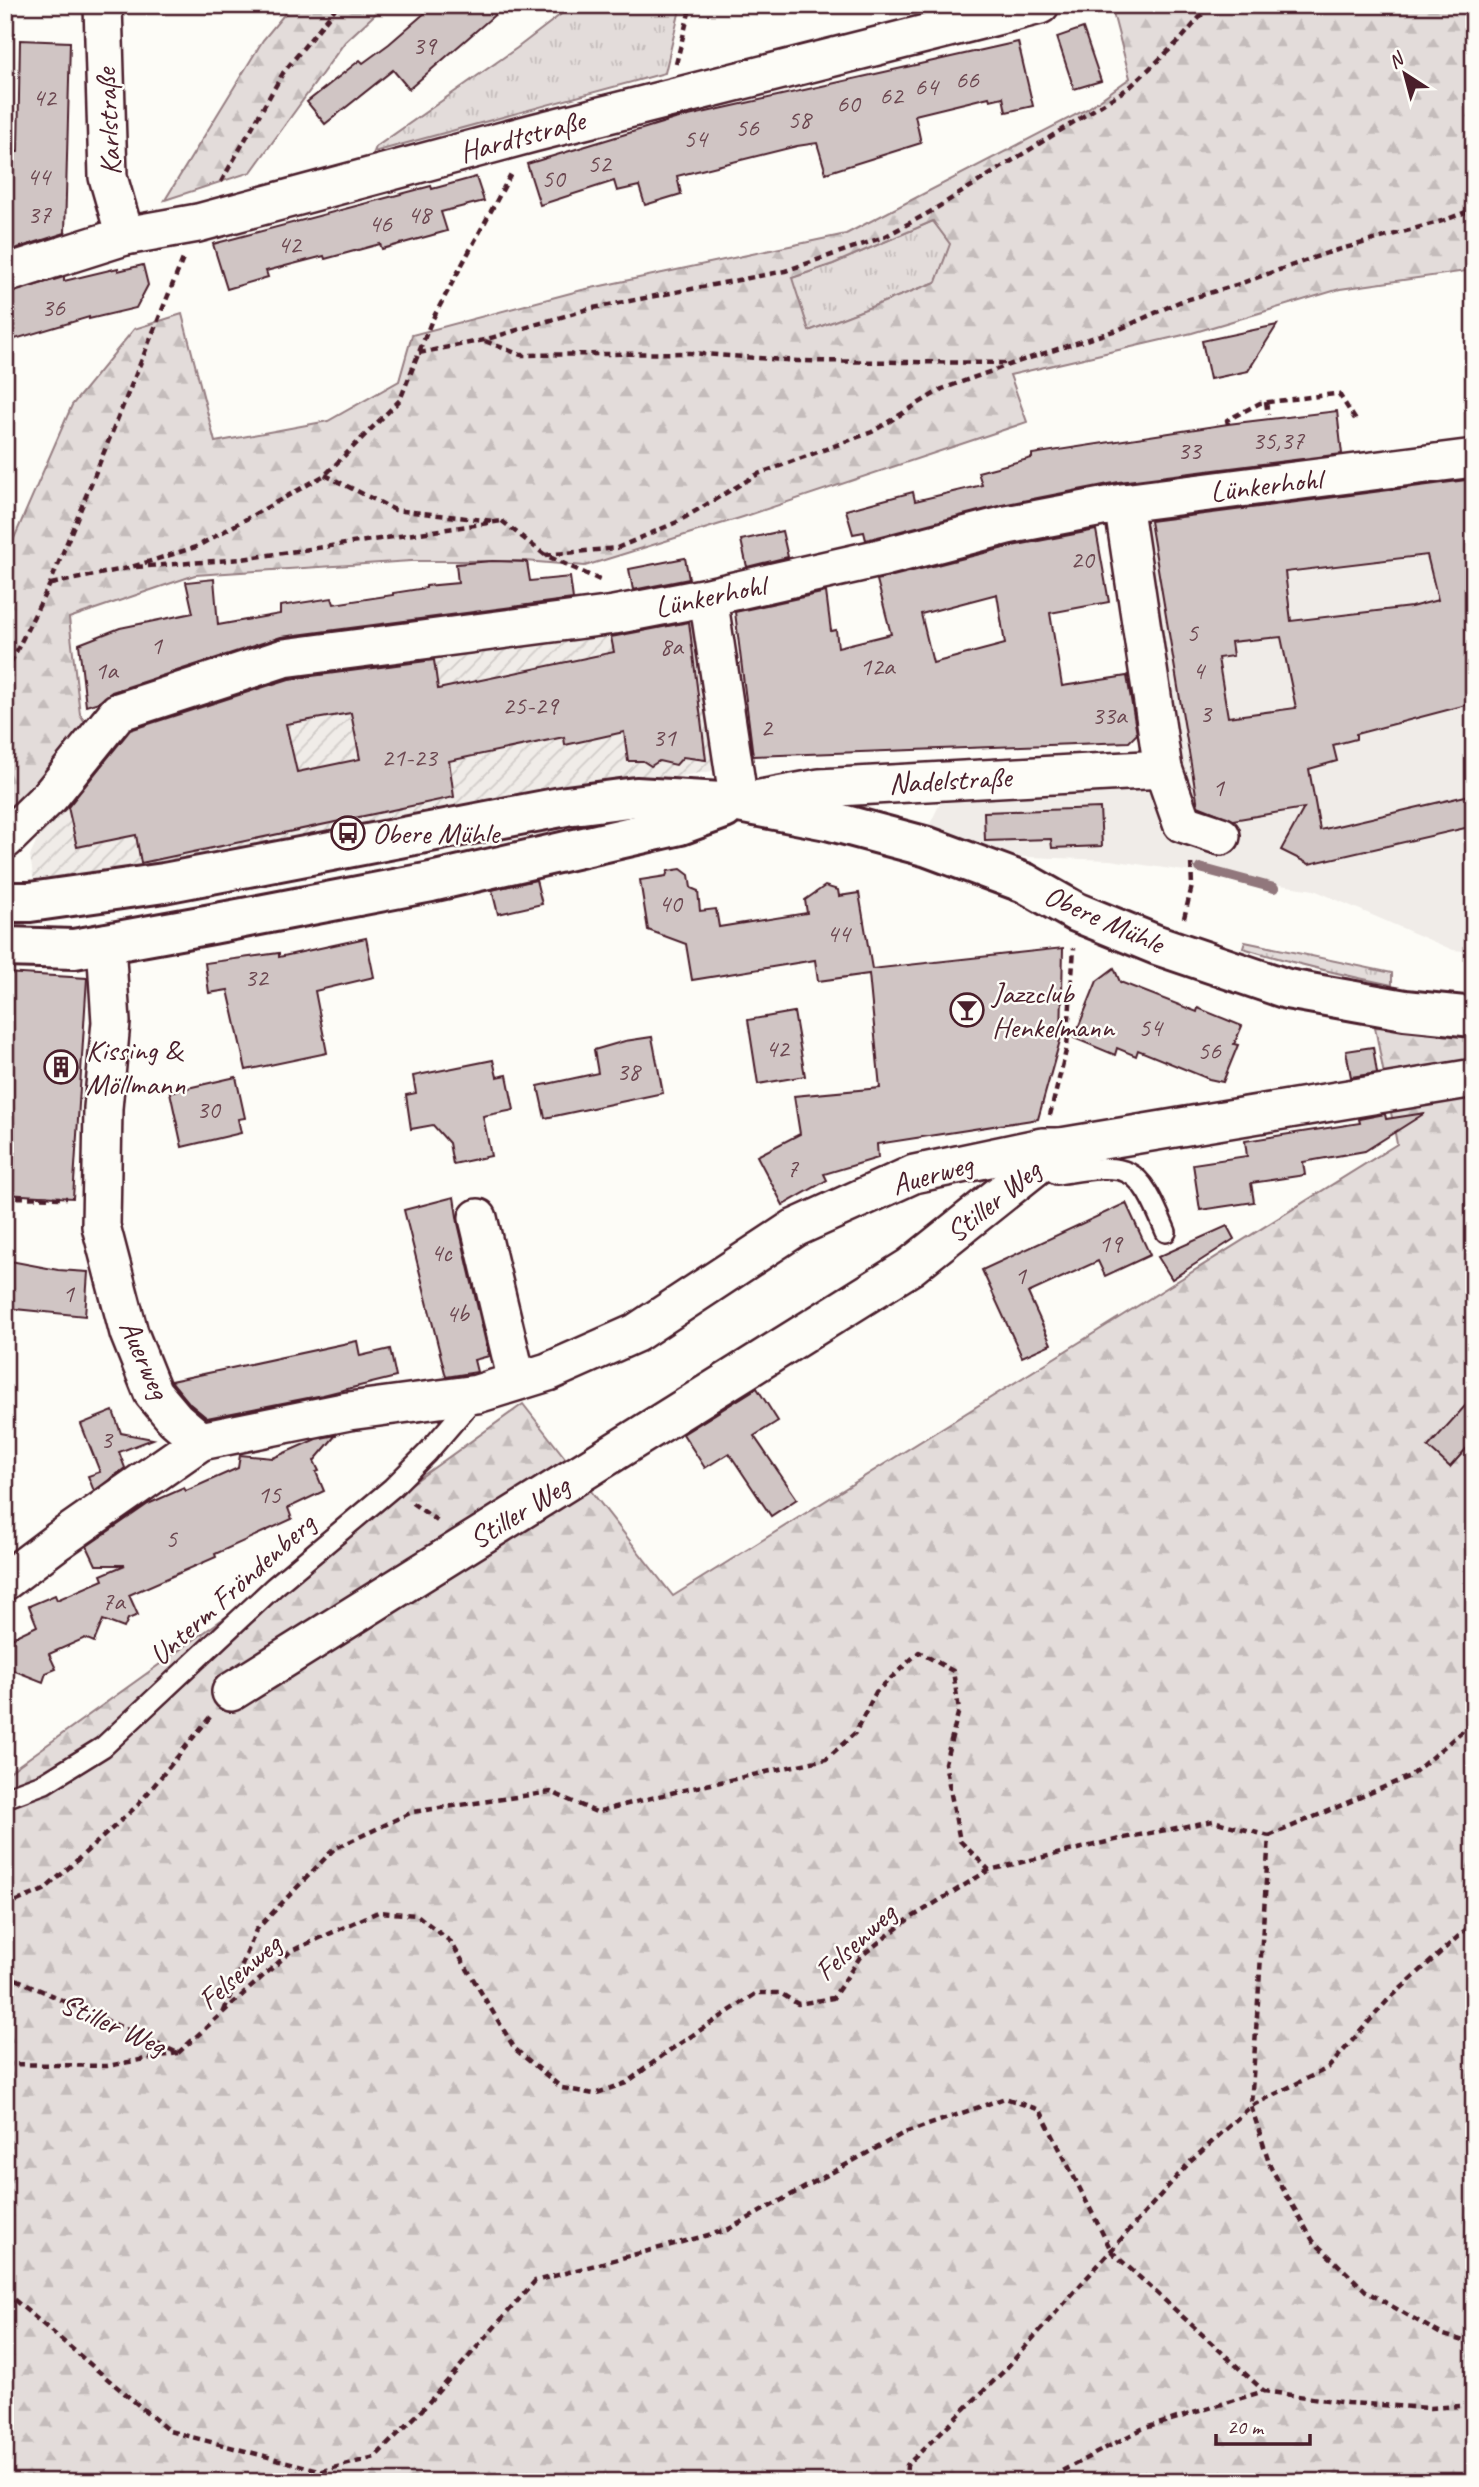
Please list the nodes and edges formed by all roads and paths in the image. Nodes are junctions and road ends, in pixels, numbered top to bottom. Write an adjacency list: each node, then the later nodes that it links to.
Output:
1 (103, 5): 11 (street, Karlstraße)
2 (338, 5): 10 (path)
3 (691, 5): 7 (path)
4 (1040, 5): 6 (street, Hardtstraße)
5 (1210, 5): 13 (path)
6 (984, 13): 7 (street, Hardtstraße)
7 (667, 99): 8 (street, Hardtstraße)
8 (533, 133): 10 (street, Hardtstraße); 14 (path)
9 (1474, 209): 15 (path)
10 (198, 223): 11 (street, Hardtstraße); 27 (path)
11 (125, 236): 12 (street, Hardtstraße)
12 (5, 274)
13 (484, 340): 14 (path); 15 (path)
14 (419, 353): 21 (path)
15 (1014, 363): 24 (path)
16 (1266, 402): 17 (path); 18 (path); 19 (path)
17 (1268, 415)
18 (1228, 424)
19 (1356, 424)
20 (1474, 458): 22 (street, Lünkerhohl)
21 (325, 475): 23 (path); 25 (path)
22 (1123, 503): 28 (street, Lünkerhohl); 30 (street)
23 (502, 522): 24 (path); 25 (path)
24 (545, 555): 26 (path)
25 (128, 568): 27 (path)
26 (594, 578)
27 (50, 584): 29 (path)
28 (708, 597): 31 (street); 33 (street, Lünkerhohl)
29 (5, 674)
30 (1163, 769): 31 (street, Nadelstraße); 32 (street)
31 (739, 803): 35 (main road, Obere Mühle); 36 (main road, Obere Mühle); 38 (main road)
32 (1221, 835)
33 (5, 840)
34 (1192, 870): 37 (path)
35 (5, 902)
36 (1076, 912): 40 (main road, Obere Mühle); 42 (path)
37 (1184, 919)
38 (106, 943): 39 (main road); 44 (street, Auerweg)
39 (5, 947)
40 (1474, 1017)
41 (1474, 1078): 42 (street, Auerweg)
42 (1049, 1152): 46 (lane); 47 (street, Auerweg); 51 (street, Stiller Weg)
43 (5, 1197): 44 (path)
44 (101, 1199): 49 (street, Auerweg)
45 (478, 1218): 47 (street)
46 (1166, 1232)
47 (517, 1381): 48 (street, Auerweg)
48 (477, 1394): 49 (street, Auerweg); 50 (lane, Unterm Fröndenberg)
49 (201, 1441): 52 (street)
50 (392, 1488): 51 (path); 55 (lane, Unterm Fröndenberg)
51 (468, 1544): 53 (street, Stiller Weg)
52 (5, 1581)
53 (231, 1692): 58 (path)
54 (1474, 1721): 56 (path)
55 (5, 1798)
56 (1269, 1836): 57 (path, Felsenweg); 64 (path)
57 (989, 1870): 61 (path, Felsenweg); 61 (path)
58 (5, 1906)
59 (1474, 1922): 64 (path)
60 (5, 1975): 62 (path, Stiller Weg)
61 (223, 2013): 62 (path, Felsenweg)
62 (178, 2053): 63 (path, Stiller Weg)
63 (5, 2064)
64 (1251, 2106): 65 (path); 67 (path)
65 (1112, 2252): 66 (path); 68 (path); 70 (path)
66 (5, 2292)
67 (1474, 2344)
68 (1264, 2391): 69 (path); 71 (path)
69 (1474, 2405)
70 (906, 2482)
71 (1041, 2482)

